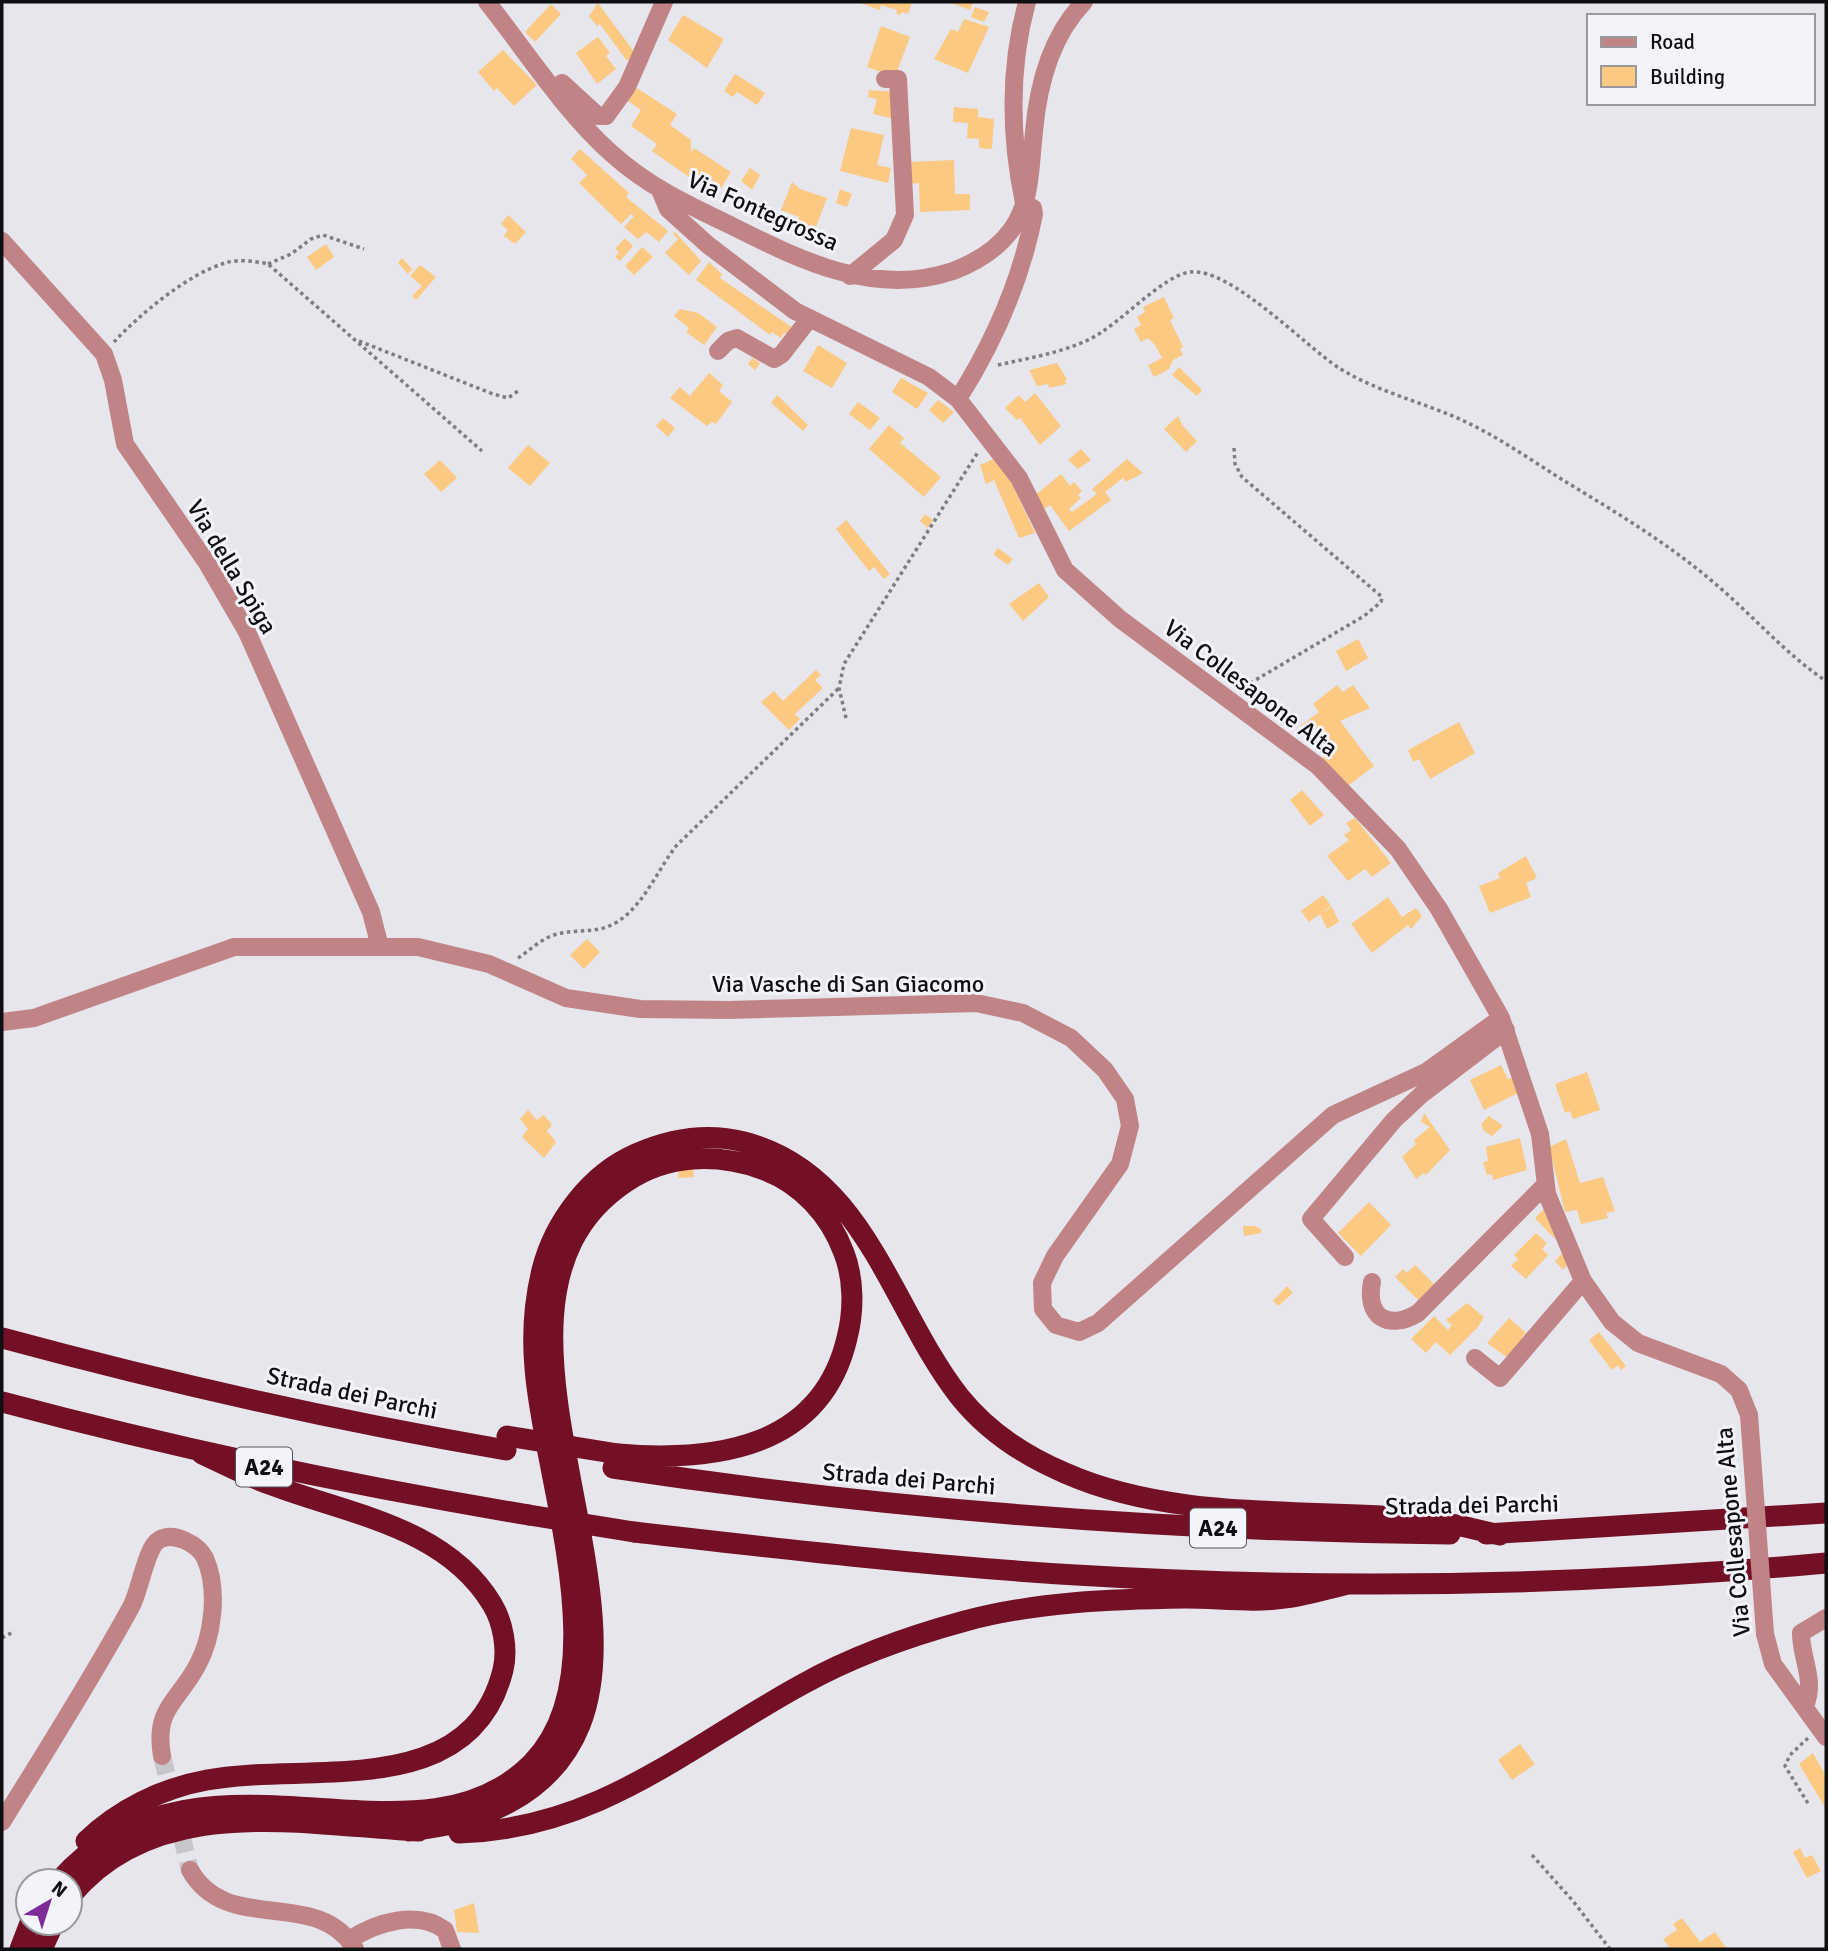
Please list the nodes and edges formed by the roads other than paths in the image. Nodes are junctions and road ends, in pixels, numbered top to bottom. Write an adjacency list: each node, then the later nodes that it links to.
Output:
1 (487, 2): 5 (street, Via Fontegrossa)
2 (664, 2): 5 (street)
3 (1027, 2): 8 (street)
4 (1084, 2): 8 (street, Via Fontegrossa)
5 (539, 67): 7 (street, Via Fontegrossa)
6 (885, 79): 10 (street)
7 (660, 190): 10 (street, Via Fontegrossa); 11 (street, Via Collesapone Alta)
8 (1024, 203): 10 (street, Via Fontegrossa); 13 (street)
9 (2, 241): 14 (street, Via della Spiga)
10 (850, 276)
11 (809, 319): 12 (street); 13 (street, Via Collesapone Alta)
12 (718, 351)
13 (958, 399): 16 (street, Via Collesapone Alta)
14 (380, 947): 15 (street, Via Vasche di San Giacomo); 16 (street, Via Vasche di San Giacomo)
15 (2, 1022)
16 (1503, 1024): 17 (street, Via Collesapone Alta); 18 (street)
17 (1546, 1189): 19 (street, Via Collesapone Alta); 20 (street); 21 (street)
18 (1345, 1257)
19 (1583, 1281): 23 (street); 32 (street, Via Collesapone Alta, bridge)
20 (1372, 1282)
21 (1440, 1307)
22 (2, 1338): 26 (highway, Strada dei Parchi / A24)
23 (1475, 1358)
24 (2, 1402): 25 (highway, A24)
25 (202, 1454): 30 (highway, A24, bridge); 37 (highway)
26 (615, 1461): 28 (highway, Strada dei Parchi / A24); 36 (highway)
27 (1826, 1513): 28 (highway, Strada dei Parchi / A24)
28 (1500, 1535): 38 (highway)
29 (1826, 1563): 30 (highway, A24)
30 (1348, 1584): 36 (highway)
31 (1826, 1618): 32 (street)
32 (1805, 1706): 33 (street, Via Collesapone Alta)
33 (1823, 1732)
34 (162, 1756): 35 (street)
35 (2, 1822)
36 (408, 1831): 40 (highway)
37 (65, 1867)
38 (73, 1867)
39 (190, 1870): 41 (street)
40 (84, 1882)
41 (352, 1945): 42 (street)
42 (452, 1949)

